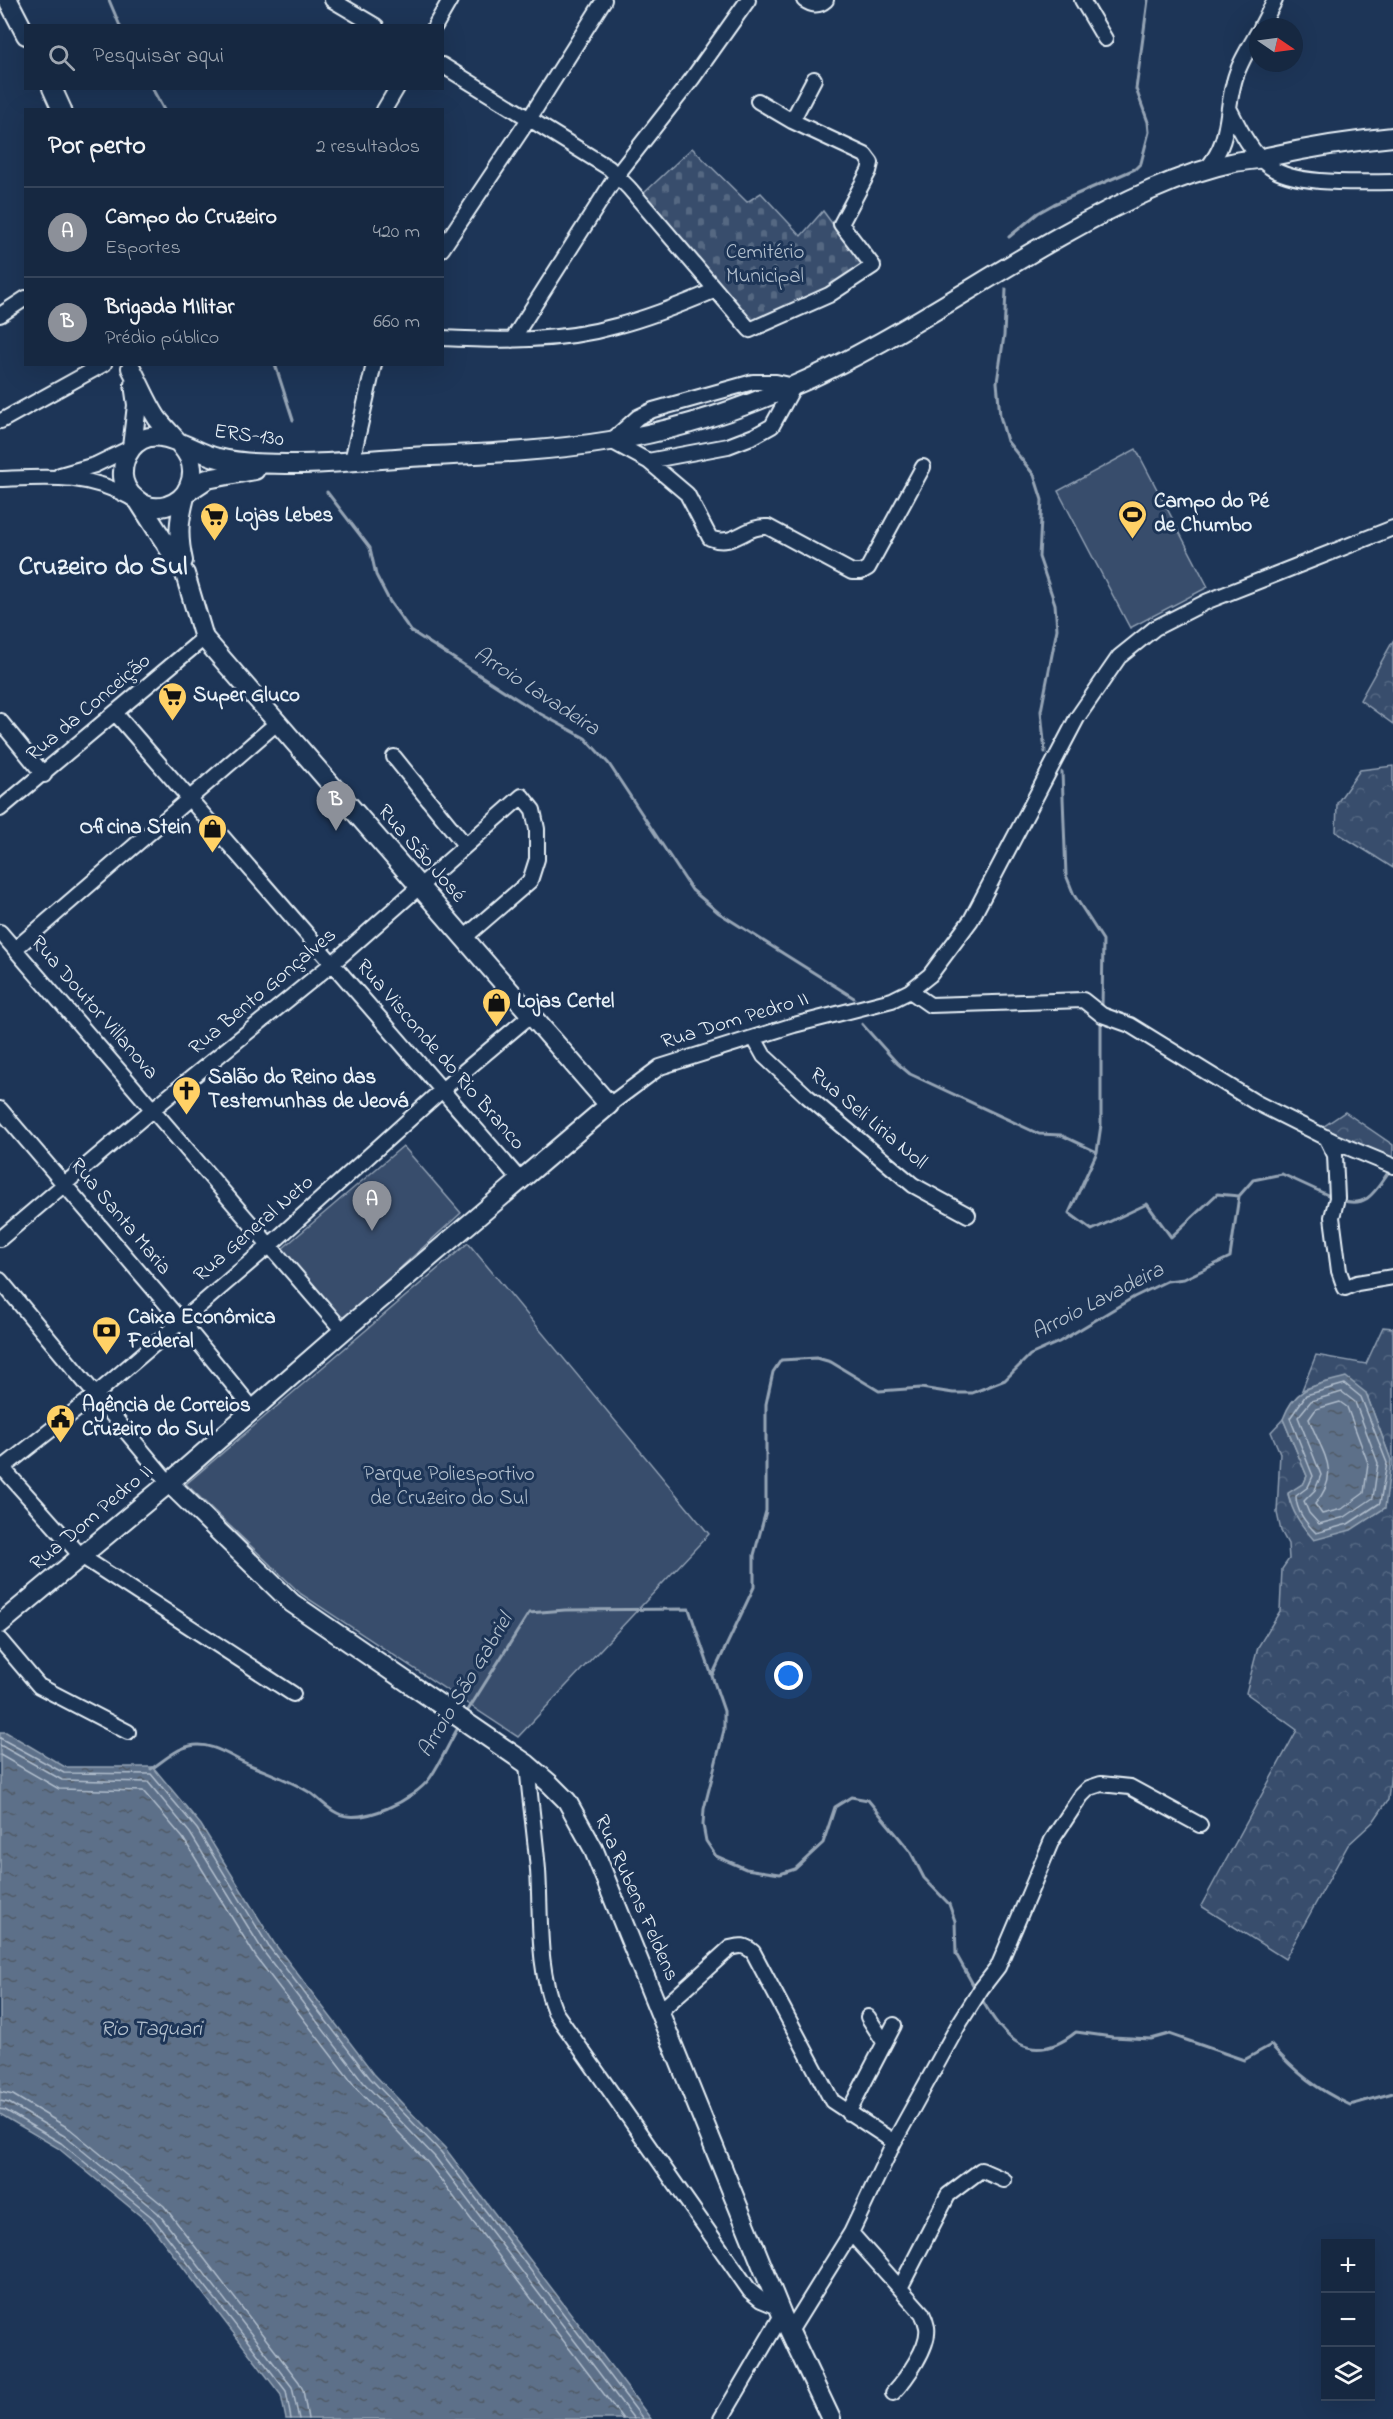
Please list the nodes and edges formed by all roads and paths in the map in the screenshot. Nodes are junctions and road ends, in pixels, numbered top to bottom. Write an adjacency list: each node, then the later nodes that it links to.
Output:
1 (8, 0): 13 (main road)
2 (332, 0): 11 (street)
3 (450, 0): 12 (street)
4 (604, 0): 24 (street)
5 (748, 0): 29 (street)
6 (804, 0): 9 (street)
7 (1082, 0): 14 (street)
8 (1275, 0): 10 (street)
9 (824, 2)
10 (1266, 18)
11 (373, 24)
12 (436, 24)
13 (24, 31)
14 (1105, 39)
15 (1249, 51): 23 (street)
16 (444, 66): 24 (street)
17 (814, 79): 25 (street)
18 (53, 90): 21 (main road)
19 (396, 90): 22 (street)
20 (758, 101): 25 (street)
21 (61, 108)
22 (385, 108)
23 (1230, 110): 27 (street); 28 (street)
24 (529, 119): 29 (street); 31 (street)
25 (792, 121): 32 (street)
26 (1393, 137): 27 (main road, ERS-130)
27 (1261, 159): 28 (main road, ERS-130); 30 (street)
28 (1206, 169): 40 (main road, ERS-130)
29 (617, 175): 32 (street); 36 (street)
30 (1393, 182)
31 (444, 246)
32 (716, 290): 36 (street)
33 (24, 299): 34 (street)
34 (0, 315)
35 (444, 339): 36 (street)
36 (512, 340)
37 (100, 366): 41 (street)
38 (131, 366): 43 (main road); 44 (main road)
39 (374, 366): 45 (street)
40 (794, 386): 42 (main road, ERS-130); 46 (street)
41 (1, 421)
42 (611, 441): 45 (main road, ERS-130); 46 (street)
43 (181, 444): 44 (main road); 47 (main road, ERS-130); 51 (main road)
44 (132, 447): 49 (street); 52 (main road)
45 (352, 461): 47 (main road, ERS-130)
46 (648, 461): 48 (street)
47 (296, 464): 51 (main road, ERS-130)
48 (923, 467)
49 (56, 477): 50 (street); 52 (street)
50 (0, 479)
51 (186, 493): 52 (main road); 54 (main road)
52 (139, 502): 54 (main road, Rua São José)
53 (1393, 528): 69 (street, Rua Dom Pedro II)
54 (185, 574): 55 (main road, Rua São José)
55 (204, 638): 56 (street, Rua da Conceição); 58 (main road, Rua São José)
56 (116, 714): 60 (street, Rua da Conceição); 61 (street, Rua Visconde do Rio Branco)
57 (0, 721): 60 (street)
58 (279, 722): 61 (street); 64 (main road, Rua São José)
59 (394, 757): 63 (street)
60 (44, 775): 62 (street, Rua da Conceição)
61 (190, 797): 67 (street); 68 (street, Rua Visconde do Rio Branco)
62 (0, 810)
63 (465, 845): 64 (street, Rua Bento Gonçalves); 66 (street, Rua Bento Gonçalves)
64 (418, 886): 66 (main road, Rua São José); 68 (street, Rua Bento Gonçalves)
65 (0, 932): 67 (street, Rua Doutor Villanova)
66 (464, 938): 70 (main road, Rua São José)
67 (15, 949): 75 (street, Rua Doutor Villanova)
68 (333, 963): 72 (street, Rua Visconde do Rio Branco); 75 (street, Rua Bento Gonçalves)
69 (910, 991): 71 (street, Rua Dom Pedro II); 76 (street)
70 (531, 1015): 72 (street, Rua General Neto); 73 (main road, Rua São José)
71 (754, 1038): 73 (street, Rua Dom Pedro II); 80 (street, Rua Seli Liria Noll)
72 (443, 1089): 78 (street, Rua Visconde do Rio Branco); 82 (street, Rua General Neto)
73 (609, 1105): 78 (main road, Rua Dom Pedro II)
74 (0, 1109): 79 (street, Rua Santa Maria)
75 (153, 1109): 79 (street, Rua Bento Gonçalves); 82 (street, Rua Doutor Villanova)
76 (1325, 1135): 77 (street); 83 (street)
77 (1393, 1166)
78 (520, 1179): 86 (main road, Rua Dom Pedro II)
79 (65, 1185): 81 (street, Rua Bento Gonçalves); 85 (street, Rua Santa Maria)
80 (968, 1215)
81 (0, 1239)
82 (269, 1245): 85 (street, Rua General Neto); 86 (street, Rua Doutor Villanova)
83 (1393, 1277)
84 (0, 1280): 87 (street)
85 (181, 1321): 87 (street, Rua General Neto); 88 (street, Rua Santa Maria)
86 (343, 1331): 88 (main road, Rua Dom Pedro II)
87 (94, 1396): 89 (street, Rua General Neto); 90 (street)
88 (253, 1409): 90 (main road, Rua Dom Pedro II)
89 (1, 1468): 91 (street)
90 (169, 1483): 91 (main road, Rua Dom Pedro II); 96 (main road, Rua Rubens Feldens)
91 (81, 1556): 92 (main road, Rua Dom Pedro II); 94 (street)
92 (0, 1624)
93 (0, 1640): 95 (street)
94 (293, 1694)
95 (128, 1732)
96 (527, 1764): 98 (main road, Rua Rubens Feldens); 107 (street)
97 (1200, 1825): 103 (street)
98 (660, 2011): 102 (street); 107 (main road, Rua Rubens Feldens)
99 (868, 2017): 101 (street)
100 (894, 2025): 101 (street)
101 (884, 2042): 102 (street)
102 (848, 2113): 103 (street)
103 (894, 2142): 105 (street)
104 (1004, 2180): 106 (street)
105 (851, 2233): 106 (street); 108 (street)
106 (900, 2288): 109 (street)
107 (780, 2311): 108 (main road, Rua Rubens Feldens); 110 (street)
108 (789, 2333): 111 (main road, Rua Rubens Feldens)
109 (893, 2393)
110 (721, 2419)
111 (831, 2419)

